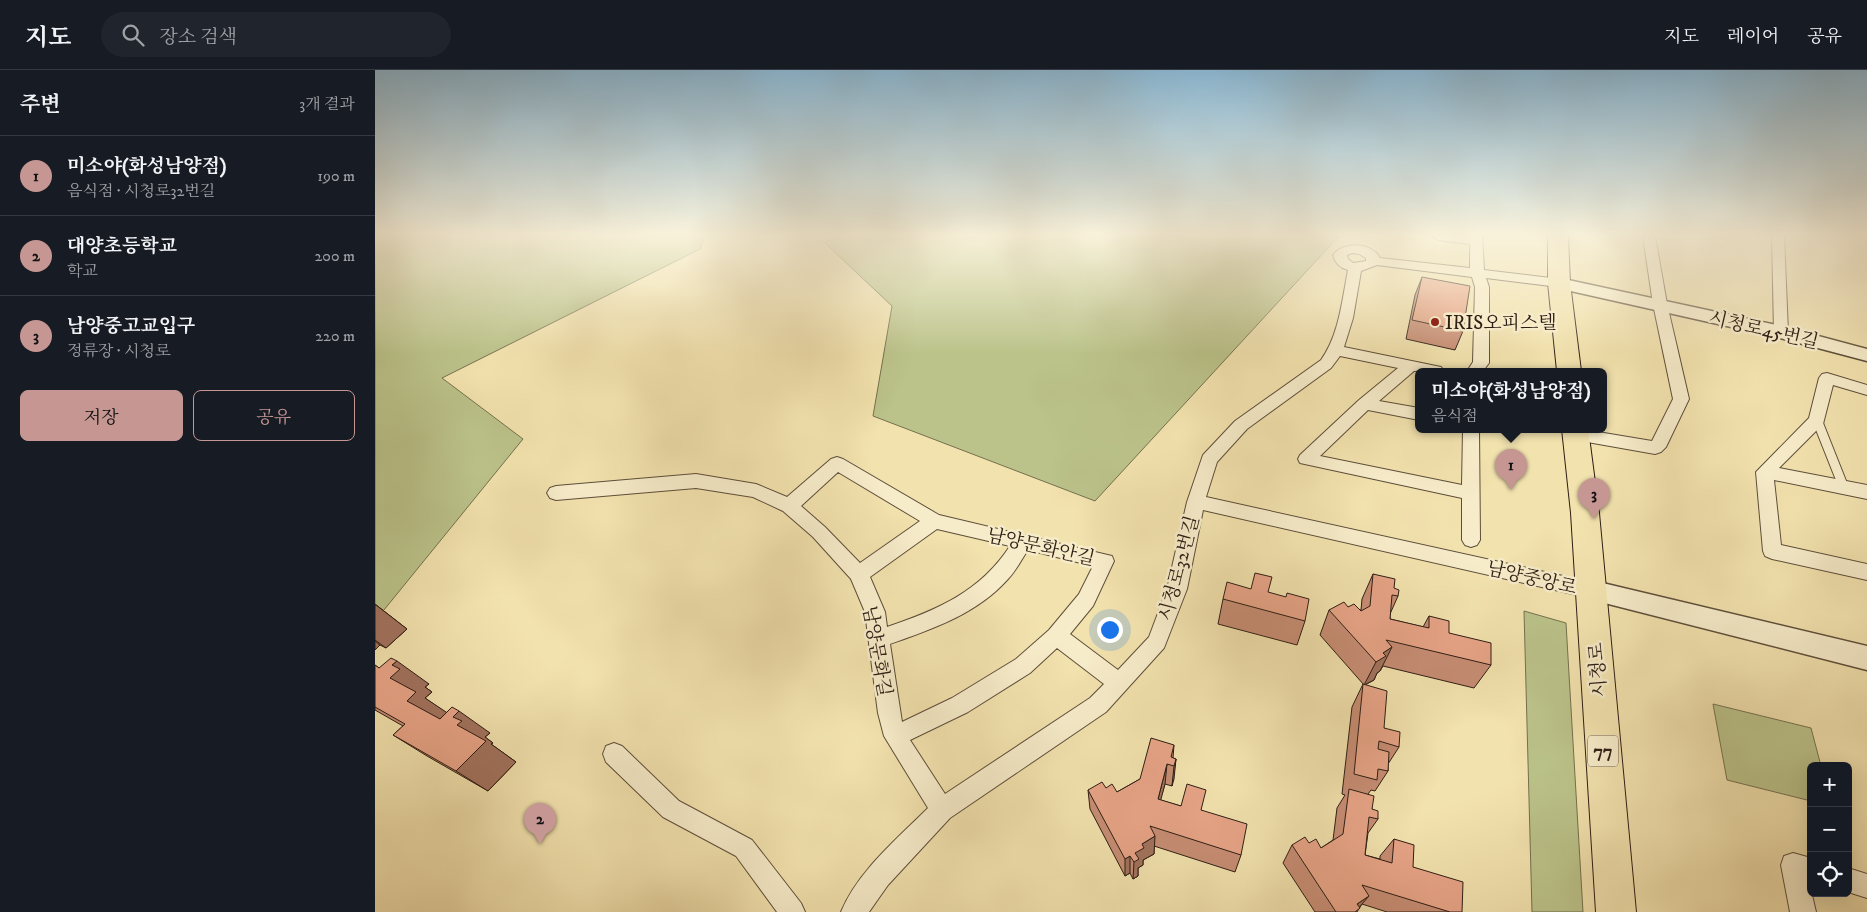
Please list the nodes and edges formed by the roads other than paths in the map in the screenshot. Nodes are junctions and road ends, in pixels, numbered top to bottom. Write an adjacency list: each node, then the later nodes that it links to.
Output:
1 (1356, 275): 10 (street, 시청로32번길)
2 (1477, 275): 14 (street)
3 (1489, 275): 7 (street)
4 (1559, 275): 7 (main road)
5 (1655, 275): 8 (street)
6 (1779, 275): 9 (street)
7 (1559, 283): 8 (street, 시청로45번길); 15 (main road)
8 (1660, 304): 9 (street, 시청로45번길); 22 (street)
9 (1781, 332): 11 (street, 시청로45번길)
10 (1337, 350): 12 (street); 28 (street, 시청로32번길)
11 (1867, 355)
12 (1409, 367): 13 (street); 17 (street)
13 (1416, 368)
14 (1478, 368)
15 (1569, 368)
16 (1867, 390): 19 (street)
17 (1365, 404): 18 (street); 27 (street)
18 (1415, 413)
19 (1817, 420): 23 (street); 24 (lane)
20 (1471, 433): 27 (street)
21 (1576, 433): 35 (main road, 시청로 / 77)
22 (1581, 433)
23 (1765, 472): 24 (street); 33 (street)
24 (1844, 488): 25 (street)
25 (1867, 492)
26 (556, 493): 29 (street, 남양문화길)
27 (1471, 493): 31 (street)
28 (1196, 502): 35 (street, 남양중앙로); 39 (street, 시청로32번길)
29 (789, 506): 30 (street, 남양문화안길); 34 (street, 남양문화길)
30 (933, 521): 32 (street, 남양문화안길); 34 (street)
31 (1471, 540)
32 (1024, 541): 36 (street, 남양문화안길); 37 (street)
33 (1867, 572)
34 (859, 574): 37 (street, 남양문화길)
35 (1590, 590): 38 (street, 남양중앙로); 48 (main road, 시청로 / 77)
36 (1056, 636): 39 (street); 40 (street, 남양문화안길)
37 (879, 639): 40 (street, 남양문화길)
38 (1867, 658)
39 (1117, 682): 42 (street, 시청로32번길)
40 (895, 736): 42 (street, 남양문화길)
41 (614, 754): 46 (street)
42 (942, 810): 47 (street, 시청로32번길)
43 (1807, 869): 49 (street)
44 (1852, 881): 45 (street)
45 (1867, 886)
46 (792, 912)
47 (854, 912)
48 (1616, 912)
49 (1803, 912)

